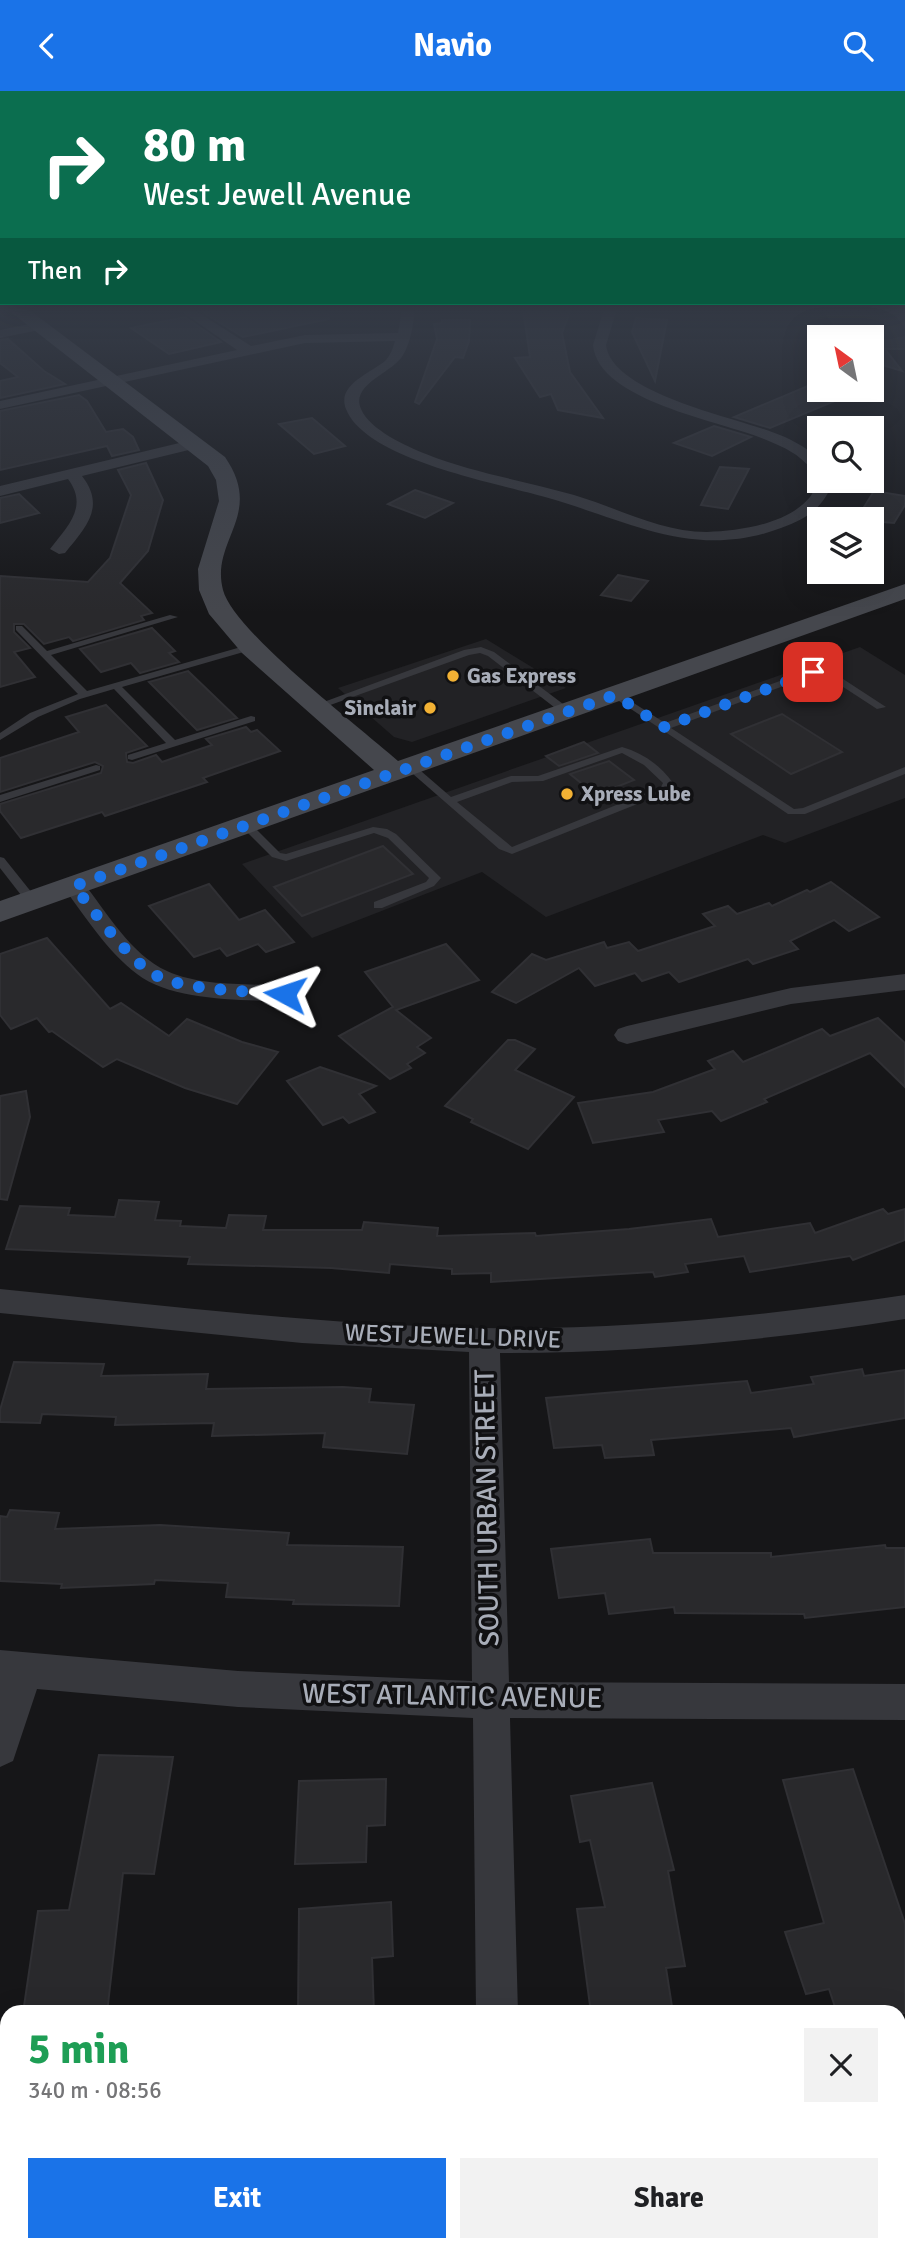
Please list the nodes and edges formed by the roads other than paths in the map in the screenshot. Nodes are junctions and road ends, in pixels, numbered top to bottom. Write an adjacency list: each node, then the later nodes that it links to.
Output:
1 (151, 410): 4 (main road)
2 (352, 410): 9 (street)
3 (692, 410): 5 (street)
4 (197, 444): 6 (street); 15 (main road)
5 (807, 451)
6 (72, 474): 7 (street); 10 (street)
7 (0, 491)
8 (822, 493): 9 (street)
9 (689, 536): 11 (street)
10 (59, 549)
11 (677, 552)
12 (905, 591): 19 (main road)
13 (173, 617): 16 (lane)
14 (19, 628): 16 (lane)
15 (251, 647): 17 (lane); 20 (main road)
16 (45, 654): 18 (lane)
17 (116, 686): 18 (lane); 26 (lane)
18 (85, 695): 25 (lane)
19 (615, 695): 22 (main road); 24 (lane)
20 (318, 706): 22 (lane); 29 (main road)
21 (881, 707): 24 (lane)
22 (567, 712): 29 (main road)
23 (251, 719): 26 (lane)
24 (664, 727): 30 (lane)
25 (0, 737)
26 (173, 744): 27 (lane)
27 (132, 757)
28 (96, 768): 31 (lane)
29 (403, 770): 32 (lane); 33 (main road)
30 (905, 770)
31 (0, 799)
32 (449, 801): 32 (lane)
33 (246, 825): 35 (main road); 37 (lane)
34 (0, 860): 36 (lane)
35 (74, 886): 36 (main road); 40 (street)
36 (32, 901): 38 (main road)
37 (378, 905)
38 (0, 912)
39 (905, 982): 41 (street)
40 (285, 994)
41 (627, 1035)
42 (0, 1301): 44 (street, WEST JEWELL DRIVE)
43 (905, 1307): 44 (street, WEST JEWELL DRIVE)
44 (484, 1340): 46 (street, SOUTH URBAN STREET)
45 (12, 1669): 46 (street, WEST ATLANTIC AVENUE); 48 (street)
46 (490, 1699): 47 (street, WEST ATLANTIC AVENUE); 49 (street, SOUTH URBAN STREET)
47 (905, 1702)
48 (0, 1748)
49 (497, 2005)

